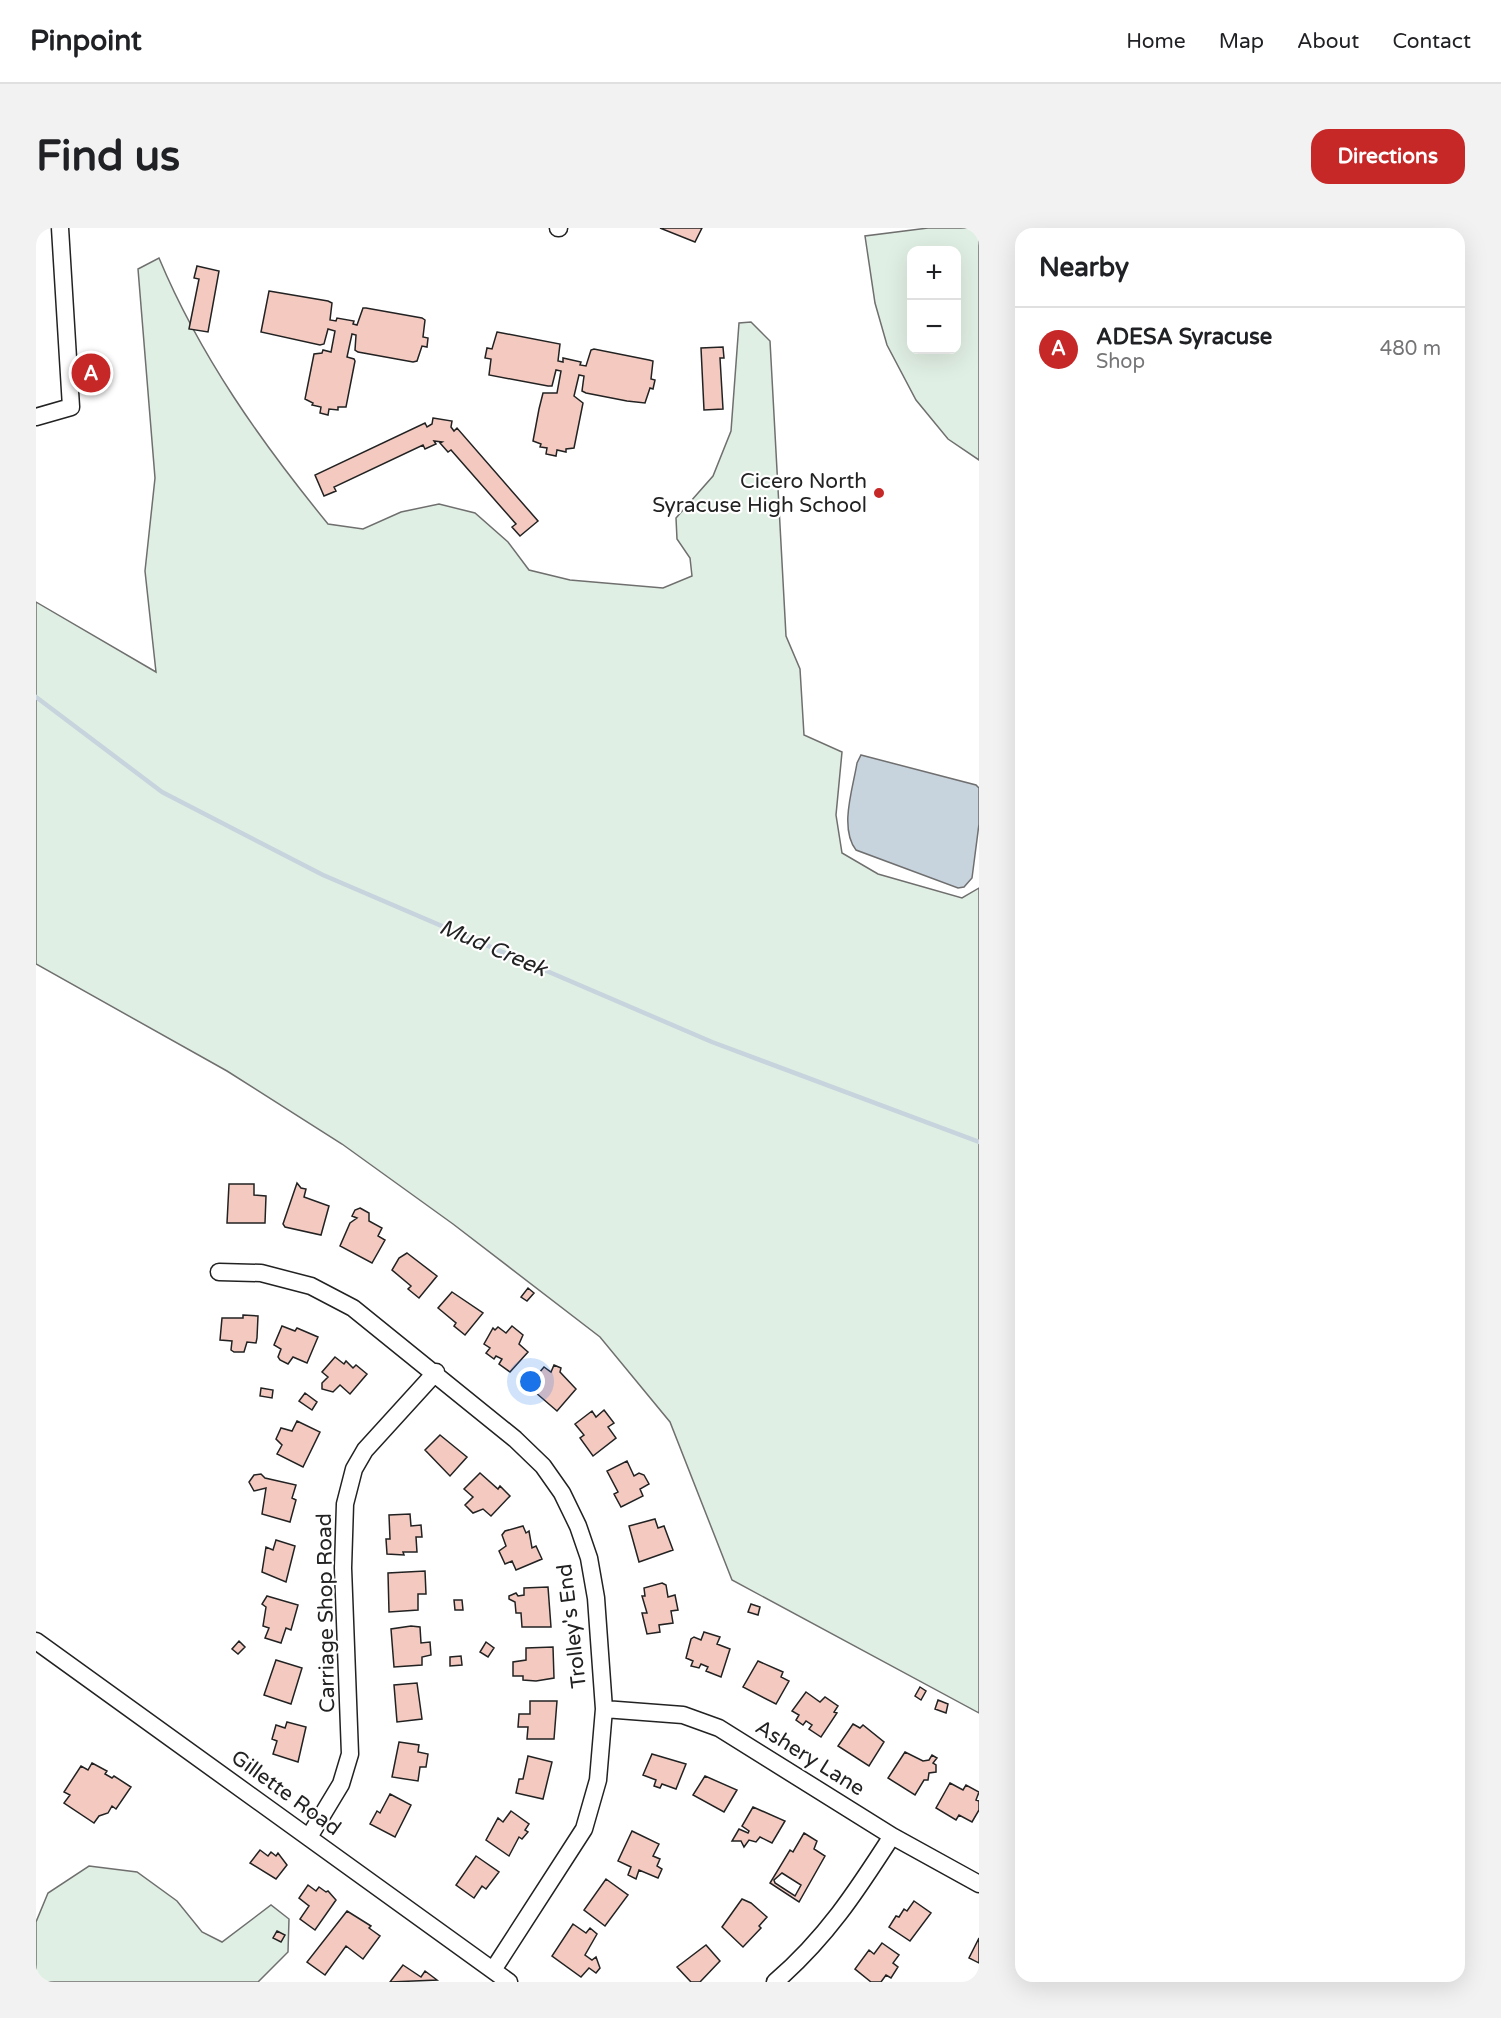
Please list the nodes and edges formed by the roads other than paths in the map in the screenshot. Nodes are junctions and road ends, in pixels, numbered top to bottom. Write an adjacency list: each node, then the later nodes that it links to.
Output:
1 (60, 228): 2 (street)
2 (36, 417)
3 (219, 1272): 4 (street, Trolley's End)
4 (436, 1372): 6 (street, Trolley's End); 8 (street, Carriage Shop Road)
5 (36, 1641): 8 (street, Gillette Road)
6 (604, 1709): 7 (street, Ashery Lane); 10 (street, Trolley's End)
7 (892, 1836): 9 (street, Ashery Lane); 12 (street)
8 (309, 1837): 10 (street, Gillette Road)
9 (979, 1884)
10 (493, 1970): 11 (street, Gillette Road)
11 (509, 1982)
12 (775, 1982)

